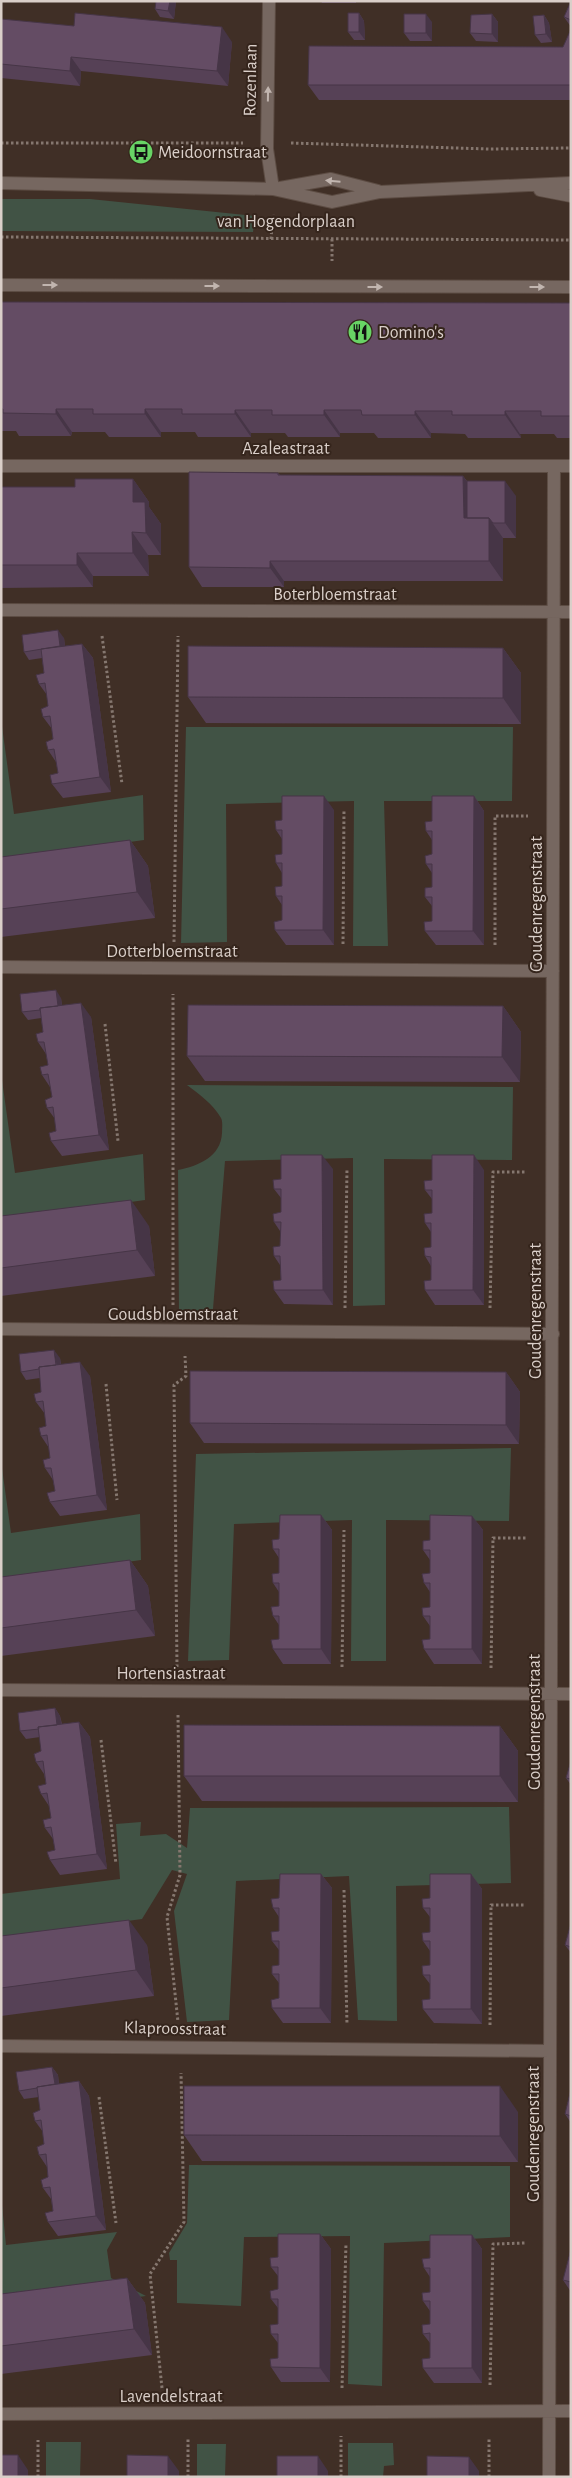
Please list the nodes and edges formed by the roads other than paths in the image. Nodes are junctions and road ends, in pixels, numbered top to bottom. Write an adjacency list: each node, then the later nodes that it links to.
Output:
1 (269, 1): 5 (street, Rozenlaan, one-way to 1)
2 (1, 183): 5 (street, van Hogendorplaan)
3 (571, 183): 4 (street, van Hogendorplaan)
4 (520, 186): 6 (street, van Hogendorplaan); 7 (street, van Hogendorplaan)
5 (272, 189): 6 (street, van Hogendorplaan); 6 (street, van Hogendorplaan, one-way to 5)
6 (380, 192)
7 (571, 196)
8 (1, 285): 9 (street, one-way to 9)
9 (571, 287)
10 (1, 466): 11 (street, Azaleastraat)
11 (554, 466): 12 (street, Azaleastraat); 14 (street, Goudenregenstraat)
12 (571, 466)
13 (1, 610): 14 (street, Boterbloemstraat)
14 (554, 612): 15 (street, Boterbloemstraat); 17 (street, Goudenregenstraat)
15 (571, 612)
16 (1, 967): 17 (street, Dotterbloemstraat)
17 (553, 970): 19 (street, Goudenregenstraat)
18 (1, 1330): 19 (street, Goudsbloemstraat)
19 (552, 1334): 21 (street, Goudenregenstraat)
20 (1, 1690): 21 (street, Hortensiastraat)
21 (552, 1694): 22 (street, Hortensiastraat); 24 (street, Goudenregenstraat)
22 (571, 1694)
23 (1, 2046): 24 (street, Klaproosstraat)
24 (550, 2051): 25 (street, Goudenregenstraat)
25 (549, 2411): 26 (street, Lavendelstraat); 27 (street, Lavendelstraat); 28 (street, Goudenregenstraat)
26 (571, 2411)
27 (1, 2414)
28 (549, 2477)

